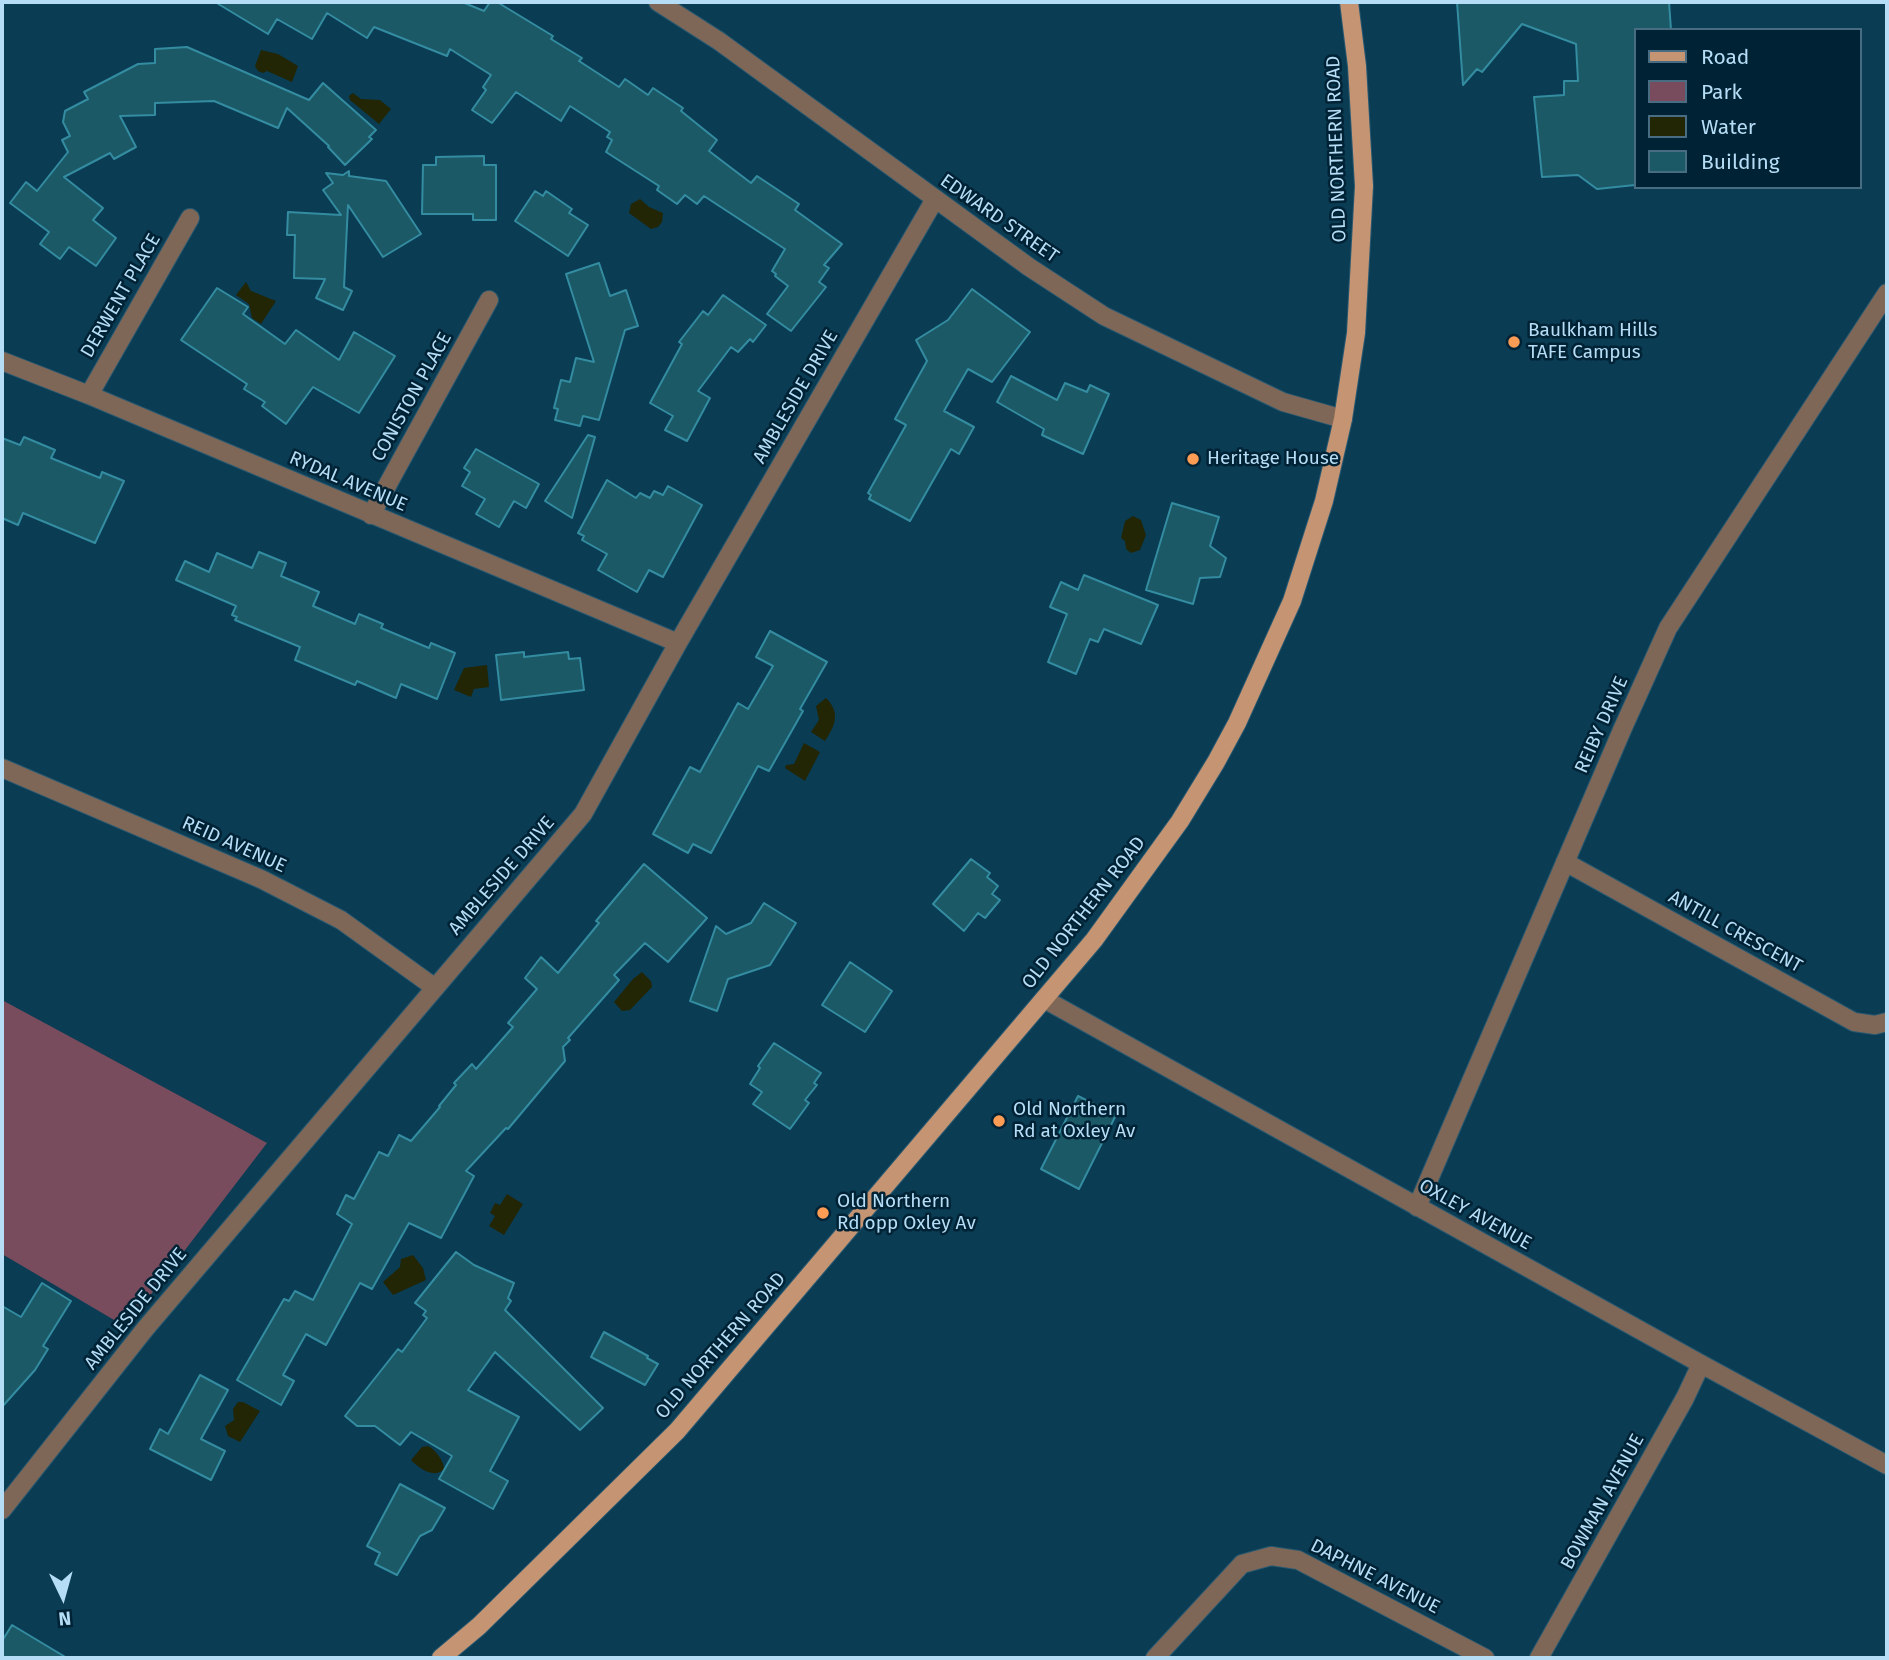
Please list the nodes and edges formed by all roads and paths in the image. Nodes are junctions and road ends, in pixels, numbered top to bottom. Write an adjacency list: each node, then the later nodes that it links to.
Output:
1 (658, 2): 3 (street, EDWARD STREET)
2 (1349, 2): 9 (main road, OLD NORTHERN ROAD)
3 (934, 199): 9 (street, EDWARD STREET); 11 (street, AMBLESIDE DRIVE)
4 (190, 218): 8 (street, DERWENT PLACE)
5 (1887, 293): 13 (street, REIBY DRIVE)
6 (489, 300): 10 (street, CONISTON PLACE)
7 (2, 361): 8 (street, RYDAL AVENUE)
8 (89, 395): 10 (street, RYDAL AVENUE)
9 (1343, 419): 15 (main road, OLD NORTHERN ROAD)
10 (371, 514): 11 (street, RYDAL AVENUE)
11 (678, 643): 14 (street, AMBLESIDE DRIVE)
12 (2, 768): 14 (street, REID AVENUE)
13 (1565, 862): 16 (street, ANTILL CRESCENT); 17 (street, REIBY DRIVE)
14 (434, 987): 20 (street, AMBLESIDE DRIVE)
15 (1044, 999): 17 (street, OXLEY AVENUE); 21 (main road, OLD NORTHERN ROAD)
16 (1887, 1022)
17 (1417, 1207): 18 (street, OXLEY AVENUE)
18 (1701, 1364): 19 (street, OXLEY AVENUE); 24 (street, BOWMAN AVENUE)
19 (1887, 1465)
20 (2, 1510)
21 (441, 1658)
22 (1155, 1658): 23 (street, DAPHNE AVENUE)
23 (1485, 1658)
24 (1539, 1658)

